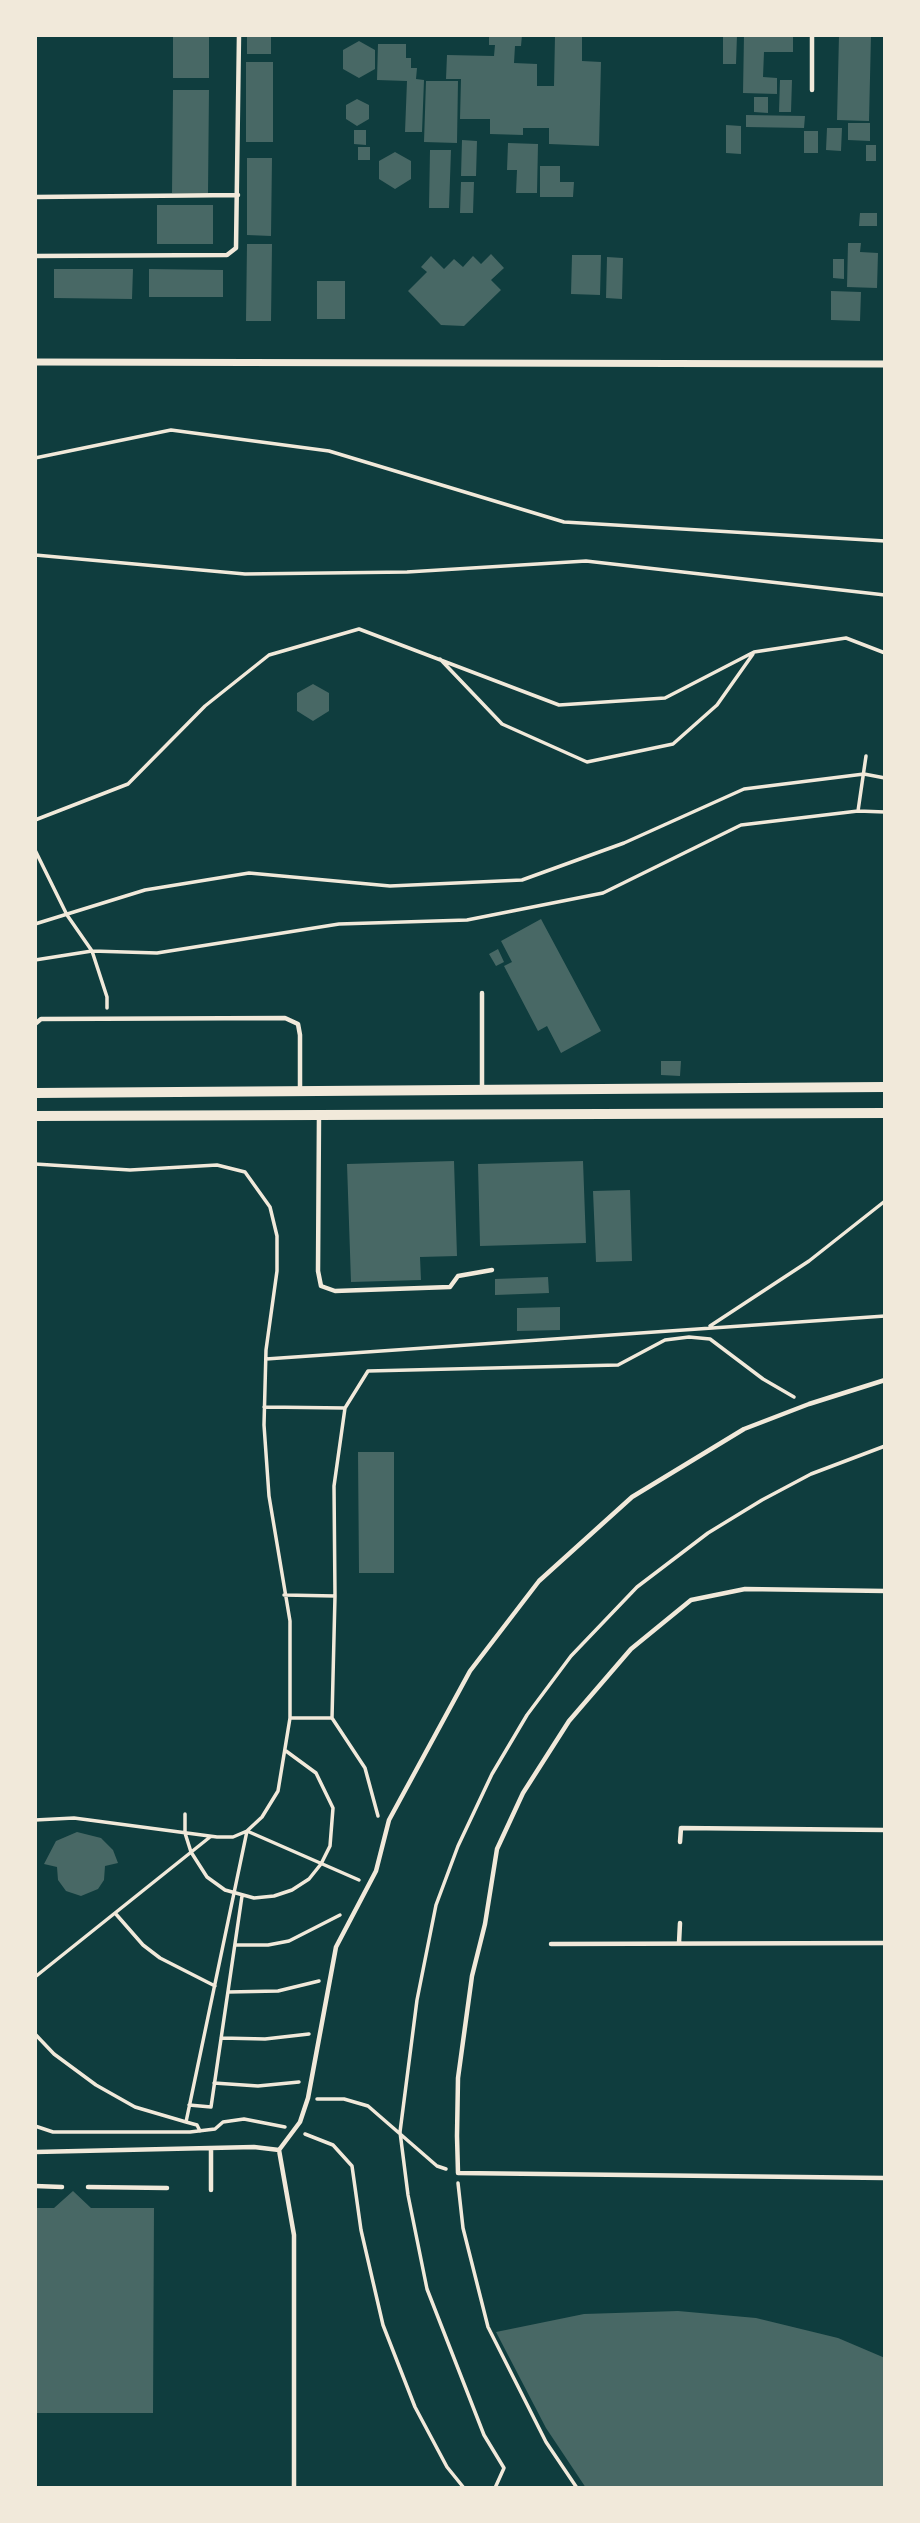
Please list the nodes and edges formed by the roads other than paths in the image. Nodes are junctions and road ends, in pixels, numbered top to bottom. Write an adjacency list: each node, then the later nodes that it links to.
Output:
1 (239, 35): 4 (lane)
2 (812, 35): 3 (lane)
3 (812, 90)
4 (238, 195): 5 (lane); 6 (lane)
5 (35, 197)
6 (35, 256)
7 (35, 362): 8 (street)
8 (885, 364)
9 (482, 993): 12 (lane)
10 (35, 1024): 13 (lane)
11 (885, 1087): 12 (street)
12 (482, 1089): 14 (street); 16 (street)
13 (300, 1090): 14 (street); 15 (street)
14 (318, 1091): 18 (street)
15 (35, 1093)
16 (482, 1113): 17 (street); 18 (street)
17 (885, 1113)
18 (319, 1115): 19 (street); 20 (lane)
19 (35, 1116)
20 (492, 1270)
21 (885, 1380): 30 (lane)
22 (885, 1591): 32 (lane)
23 (885, 1830): 24 (lane)
24 (680, 1842)
25 (680, 1923): 28 (lane)
26 (885, 1943): 28 (lane)
27 (551, 1944): 28 (lane)
28 (679, 1944)
29 (211, 2148): 30 (lane); 31 (lane); 37 (lane)
30 (279, 2150): 38 (lane)
31 (35, 2152)
32 (885, 2178)
33 (35, 2186): 34 (lane)
34 (62, 2186)
35 (88, 2187): 36 (lane)
36 (167, 2188)
37 (211, 2190)
38 (294, 2488)

